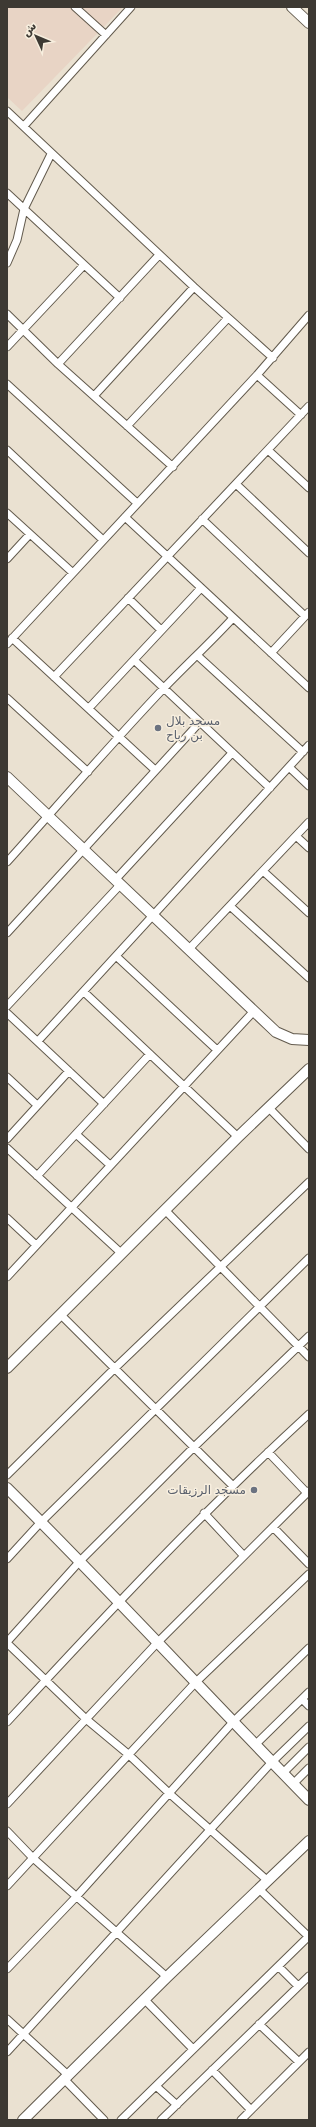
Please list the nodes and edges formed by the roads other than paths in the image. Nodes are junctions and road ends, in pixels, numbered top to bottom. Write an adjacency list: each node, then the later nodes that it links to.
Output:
1 (75, 7): 5 (street)
2 (132, 7): 5 (street)
3 (292, 7): 4 (street)
4 (309, 23)
5 (106, 35): 7 (street)
6 (7, 111): 7 (street)
7 (24, 126): 8 (street)
8 (51, 154): 10 (street); 11 (street)
9 (7, 193): 10 (street)
10 (24, 209): 12 (street); 13 (street)
11 (159, 255): 14 (street); 15 (street)
12 (7, 263)
13 (84, 265): 15 (street); 19 (street)
14 (194, 287): 18 (street); 25 (street)
15 (120, 298): 22 (street)
16 (7, 314): 19 (street)
17 (309, 315): 21 (street)
18 (228, 318): 21 (street); 28 (street)
19 (23, 330): 20 (street); 22 (street)
20 (7, 347)
21 (273, 358): 23 (street)
22 (58, 364): 25 (street)
23 (257, 375): 27 (street); 31 (street)
24 (8, 387): 34 (street)
25 (94, 396): 28 (street)
26 (308, 408): 27 (street)
27 (301, 415): 30 (street)
28 (127, 426): 31 (street)
29 (7, 450): 39 (street)
30 (268, 450): 32 (street); 33 (street)
31 (173, 466): 34 (street)
32 (236, 484): 37 (street); 40 (street)
33 (309, 488)
34 (137, 503): 36 (street)
35 (7, 514): 38 (street)
36 (125, 517): 39 (street); 41 (street)
37 (202, 519): 41 (street); 46 (street)
38 (30, 534): 42 (street); 43 (street)
39 (103, 540): 43 (street)
40 (309, 553)
41 (168, 556): 44 (street); 45 (street)
42 (7, 559)
43 (73, 573): 49 (street)
44 (201, 588): 47 (street); 48 (street)
45 (128, 598): 48 (street); 53 (street)
46 (307, 614): 50 (street)
47 (233, 618): 50 (street); 51 (street)
48 (161, 630): 52 (street)
49 (9, 641): 53 (street)
50 (271, 653): 55 (street)
51 (198, 656): 54 (street); 61 (street)
52 (134, 660): 54 (street); 57 (street)
53 (54, 677): 57 (street)
54 (164, 688): 58 (street); 59 (street)
55 (309, 688)
56 (7, 698): 65 (street)
57 (89, 708): 59 (street)
58 (200, 722): 62 (street); 64 (street)
59 (119, 737): 64 (street); 65 (street)
60 (309, 745): 61 (street)
61 (303, 752): 63 (street)
62 (232, 753): 68 (street); 76 (street)
63 (289, 767): 67 (street); 68 (street)
64 (155, 770): 72 (street)
65 (88, 772): 69 (street)
66 (7, 777): 69 (street)
67 (309, 786)
68 (270, 788): 79 (street)
69 (47, 815): 72 (street); 74 (street)
70 (309, 822): 71 (street)
71 (296, 836): 73 (street); 75 (street)
72 (83, 848): 76 (street); 80 (street)
73 (309, 848)
74 (7, 861)
75 (263, 871): 77 (street); 78 (street)
76 (119, 881): 79 (street); 85 (street)
77 (230, 906): 81 (street); 83 (street)
78 (309, 913)
79 (154, 915): 81 (street); 82 (street)
80 (7, 933)
81 (189, 949): 86 (street)
82 (116, 956): 84 (street); 90 (street)
83 (309, 978)
84 (84, 992): 89 (street); 91 (street)
85 (7, 1006)
86 (254, 1011): 88 (street); 90 (street)
87 (7, 1013): 89 (street)
88 (309, 1040)
89 (38, 1041): 93 (street)
90 (217, 1050): 95 (street)
91 (150, 1054): 95 (street); 96 (street)
92 (309, 1069): 98 (street)
93 (69, 1071): 96 (street); 97 (street)
94 (7, 1077): 97 (street)
95 (184, 1086): 100 (street); 104 (street)
96 (104, 1104): 99 (street)
97 (37, 1105): 101 (street)
98 (269, 1108): 100 (street); 103 (street)
99 (76, 1134): 104 (street); 105 (street)
100 (238, 1137): 108 (street)
101 (7, 1139)
102 (7, 1148): 105 (street)
103 (309, 1149)
104 (110, 1165): 107 (street)
105 (37, 1176): 107 (street)
106 (309, 1182): 113 (street)
107 (71, 1207): 110 (street); 111 (street)
108 (165, 1210): 111 (street); 113 (street)
109 (7, 1218): 110 (street)
110 (36, 1245): 114 (street)
111 (121, 1253): 116 (street)
112 (309, 1258): 115 (street)
113 (221, 1266): 115 (street); 121 (street)
114 (7, 1277)
115 (259, 1306): 118 (street); 122 (street)
116 (60, 1314): 120 (street); 121 (street)
117 (309, 1336): 118 (street)
118 (298, 1347): 119 (street); 124 (street)
119 (309, 1357)
120 (7, 1368)
121 (115, 1368): 122 (street); 126 (street)
122 (156, 1408): 124 (street); 131 (street)
123 (309, 1414): 125 (street)
124 (194, 1447): 127 (street); 135 (street)
125 (268, 1452): 127 (street); 129 (street)
126 (7, 1475)
127 (233, 1486): 130 (street)
128 (7, 1488): 131 (street)
129 (308, 1492): 132 (street)
130 (204, 1513): 133 (street); 138 (street)
131 (41, 1522): 134 (street); 135 (street)
132 (273, 1527): 133 (street); 136 (street)
133 (244, 1556): 140 (street)
134 (7, 1559)
135 (80, 1561): 138 (street); 139 (street)
136 (309, 1564)
137 (309, 1574): 143 (street)
138 (119, 1601): 140 (street); 142 (street)
139 (7, 1642): 142 (street)
140 (157, 1643): 143 (street); 147 (street)
141 (309, 1648): 149 (street)
142 (45, 1681): 147 (street); 148 (street)
143 (195, 1683): 149 (street); 153 (street)
144 (309, 1692): 145 (street)
145 (302, 1699): 146 (street); 151 (street)
146 (309, 1706)
147 (86, 1719): 153 (street); 160 (street)
148 (7, 1722)
149 (233, 1722): 151 (street); 158 (street)
150 (309, 1726): 154 (street)
151 (256, 1744): 154 (street)
152 (309, 1747): 156 (street)
153 (128, 1754): 158 (street); 164 (street)
154 (272, 1762): 156 (street); 162 (street)
155 (309, 1768): 157 (street)
156 (283, 1773): 157 (street)
157 (294, 1784): 159 (street)
158 (170, 1794): 162 (street); 168 (street)
159 (308, 1796)
160 (7, 1804)
161 (7, 1831): 164 (street)
162 (210, 1831): 165 (street); 169 (street)
163 (309, 1841): 165 (street)
164 (33, 1858): 166 (street); 168 (street)
165 (268, 1881): 167 (street)
166 (7, 1886)
167 (260, 1889): 170 (street); 174 (street)
168 (76, 1896): 169 (street); 172 (street)
169 (116, 1932): 174 (street); 179 (street)
170 (309, 1937): 171 (street)
171 (279, 1967): 175 (street); 180 (street)
172 (7, 1969)
173 (309, 1976): 175 (street)
174 (167, 1977): 176 (street)
175 (298, 1986): 178 (street)
176 (145, 2000): 180 (street); 185 (street)
177 (7, 2019): 179 (street)
178 (259, 2024): 183 (street); 184 (street)
179 (24, 2034): 181 (street); 185 (street)
180 (193, 2049): 186 (street)
181 (7, 2052)
182 (309, 2052): 183 (street)
183 (299, 2062): 188 (street)
184 (212, 2070): 187 (street); 188 (street)
185 (66, 2077): 189 (street); 190 (street)
186 (156, 2086): 187 (street); 191 (street)
187 (177, 2105): 192 (street)
188 (251, 2110): 193 (street)
189 (23, 2120)
190 (104, 2120)
191 (121, 2120)
192 (161, 2120)
193 (241, 2120)

